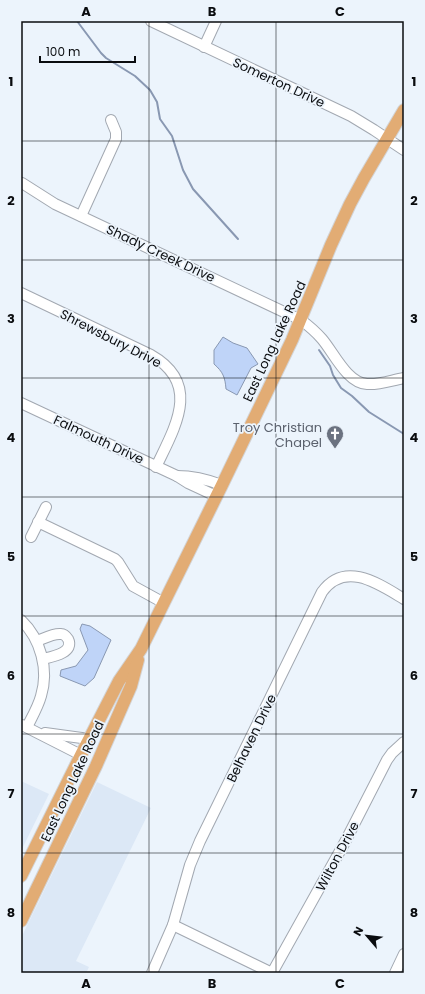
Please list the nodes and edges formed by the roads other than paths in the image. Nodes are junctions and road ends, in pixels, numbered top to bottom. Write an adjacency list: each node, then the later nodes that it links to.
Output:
1 (151, 21): 3 (street, Somerton Drive)
2 (216, 21): 3 (street)
3 (204, 46): 6 (street, Somerton Drive)
4 (404, 110): 6 (main road, East Long Lake Road)
5 (111, 120): 9 (street)
6 (387, 138): 7 (street, Somerton Drive); 11 (main road, East Long Lake Road)
7 (404, 150)
8 (22, 183): 9 (street, Shady Creek Drive)
9 (81, 216): 11 (street, Shady Creek Drive)
10 (21, 293): 14 (street, Shrewsbury Drive)
11 (301, 320): 12 (street, Shady Creek Drive); 16 (main road, East Long Lake Road)
12 (404, 378)
13 (21, 403): 14 (street, Falmouth Drive)
14 (156, 467): 15 (street, Falmouth Drive)
15 (177, 476): 16 (street, Falmouth Drive); 17 (street, Falmouth Drive)
16 (222, 485): 17 (main road, East Long Lake Road)
17 (216, 496): 22 (main road, East Long Lake Road)
18 (46, 507): 19 (street)
19 (38, 522): 20 (street); 22 (street)
20 (31, 537)
21 (404, 600): 36 (street, Belhaven Drive)
22 (164, 603): 25 (main road, East Long Lake Road)
23 (21, 620): 24 (street)
24 (37, 641): 26 (street); 26 (street)
25 (141, 650): 27 (main road, East Long Lake Road); 32 (main road, East Long Lake Road)
26 (43, 659): 28 (street)
27 (102, 715): 29 (main road, East Long Lake Road); 32 (main road)
28 (27, 727): 29 (street); 31 (street)
29 (89, 739): 31 (main road, East Long Lake Road)
30 (404, 742): 39 (street, Wilton Drive)
31 (81, 755): 33 (main road, East Long Lake Road)
32 (94, 771): 35 (main road, East Long Lake Road)
33 (65, 789): 34 (main road, East Long Lake Road); 35 (main road)
34 (21, 876)
35 (22, 920)
36 (173, 925): 38 (street, Belhaven Drive); 39 (street)
37 (404, 954): 40 (street)
38 (152, 973)
39 (272, 973)
40 (395, 973)

